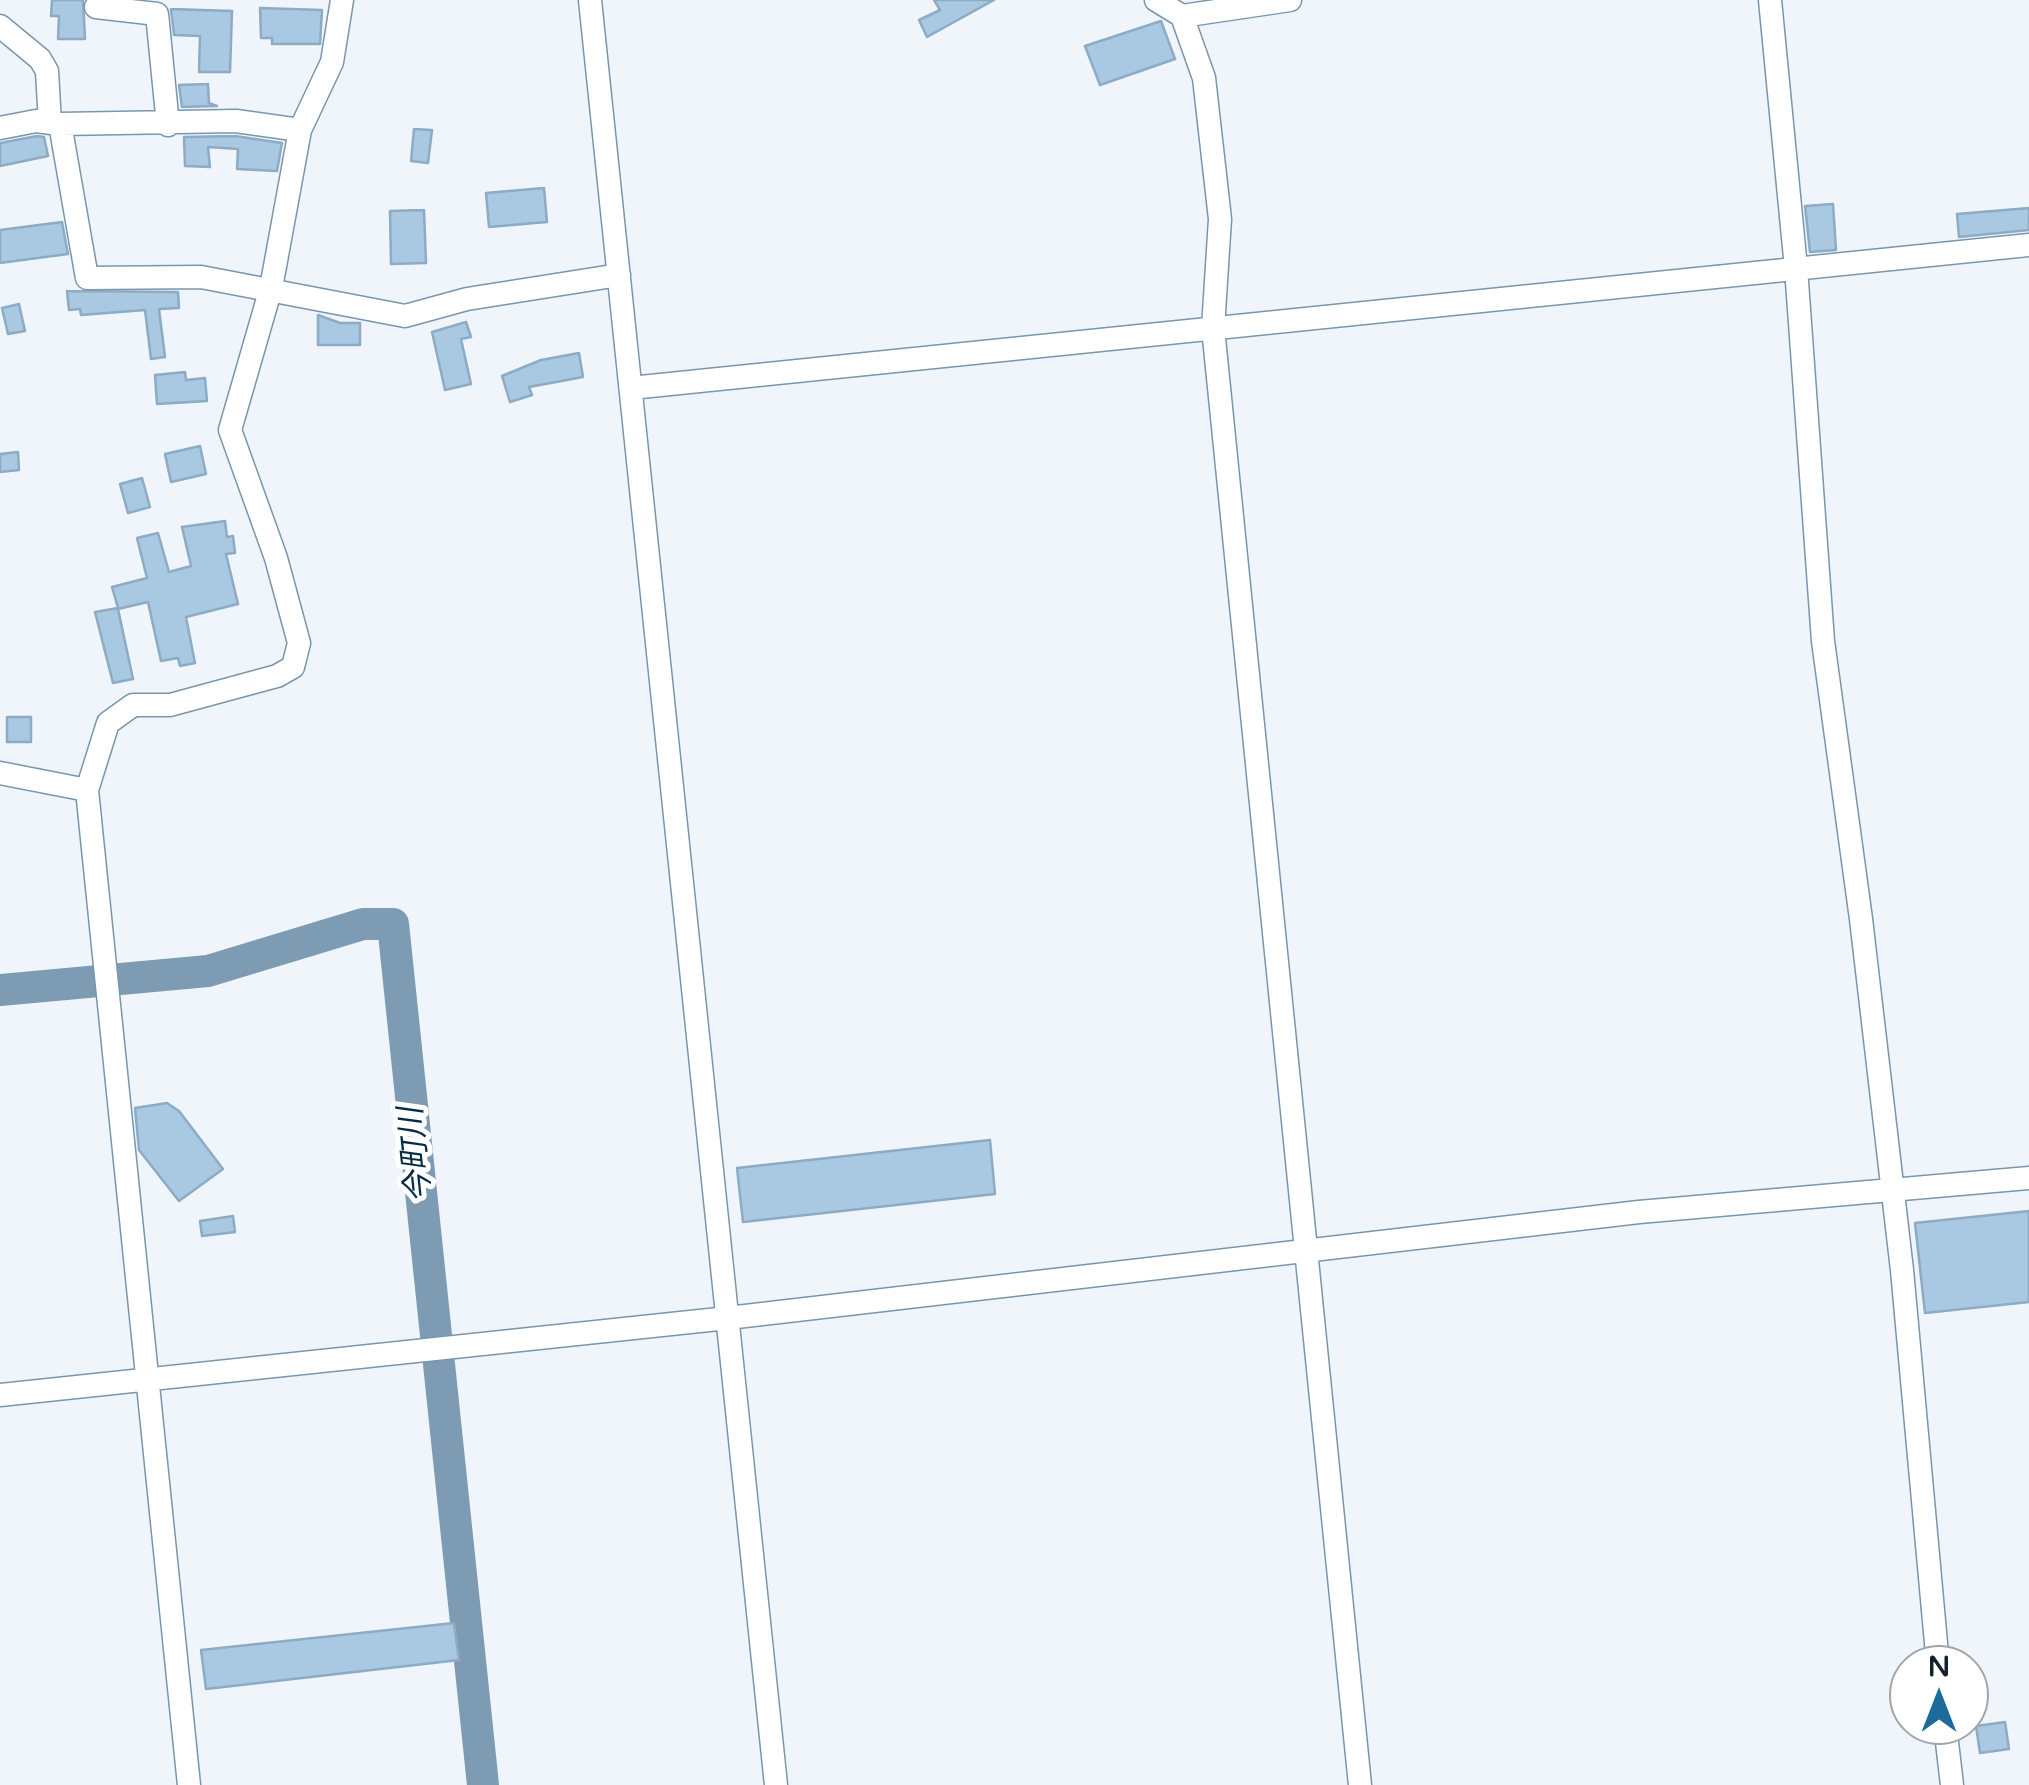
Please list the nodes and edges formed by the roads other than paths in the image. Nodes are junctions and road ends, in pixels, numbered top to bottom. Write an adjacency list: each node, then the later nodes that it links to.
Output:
1 (342, 0): 12 (street)
2 (590, 0): 15 (street)
3 (1156, 0): 7 (street)
4 (1290, 0): 7 (street)
5 (1770, 0): 14 (street)
6 (96, 7): 10 (street)
7 (1182, 16): 17 (street)
8 (0, 26): 9 (street)
9 (55, 124): 10 (street); 11 (street); 16 (street)
10 (168, 125): 12 (street)
11 (0, 128)
12 (300, 130): 16 (street)
13 (2029, 245): 14 (street)
14 (1796, 268): 17 (street); 22 (street)
15 (619, 276): 16 (street); 18 (street)
16 (271, 288): 20 (street)
17 (1213, 328): 18 (street); 23 (street)
18 (631, 388): 24 (street)
19 (0, 773): 20 (street)
20 (88, 790): 25 (street)
21 (2029, 1178): 22 (street)
22 (1893, 1191): 23 (street); 27 (street)
23 (1309, 1251): 24 (street); 31 (street)
24 (728, 1318): 25 (street); 30 (street)
25 (148, 1380): 26 (street); 29 (street)
26 (0, 1395)
27 (1936, 1645)
28 (1947, 1745): 32 (street)
29 (189, 1785)
30 (776, 1785)
31 (1360, 1785)
32 (1952, 1785)

